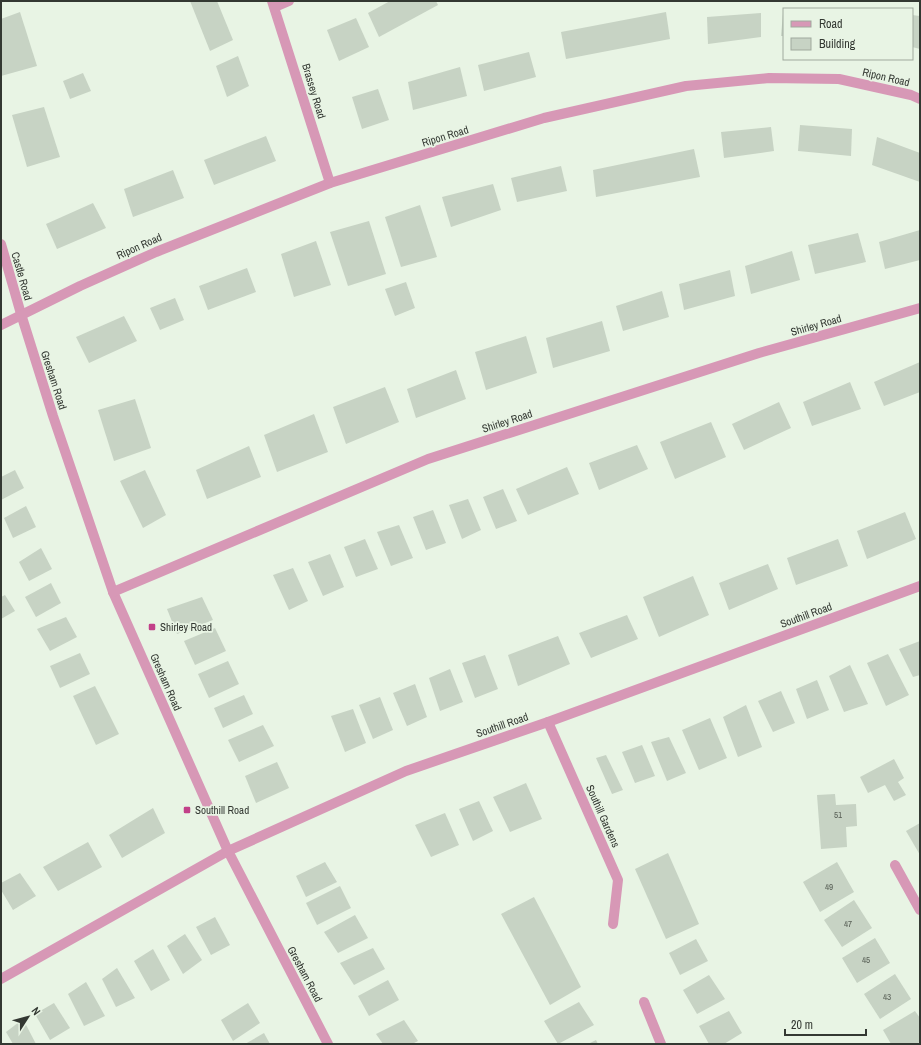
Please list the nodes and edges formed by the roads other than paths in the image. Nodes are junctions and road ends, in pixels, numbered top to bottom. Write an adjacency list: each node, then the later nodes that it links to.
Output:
1 (289, 1): 2 (street, Brassey Road)
2 (273, 4): 4 (street, Brassey Road)
3 (920, 99): 4 (street, Ripon Road)
4 (330, 183): 7 (street, Ripon Road)
5 (1, 244): 7 (street, Castle Road)
6 (920, 308): 10 (street, Shirley Road)
7 (21, 314): 8 (street, Ripon Road); 10 (street, Gresham Road)
8 (1, 325)
9 (920, 586): 11 (street, Southill Road)
10 (113, 592): 12 (street, Gresham Road)
11 (548, 722): 12 (street, Southill Road); 15 (street, Southill Gardens)
12 (228, 852): 16 (street, Southill Road); 18 (street, Gresham Road)
13 (895, 865): 14 (street)
14 (920, 910)
15 (613, 924)
16 (1, 979)
17 (644, 1002): 19 (street)
18 (328, 1044)
19 (661, 1044)

